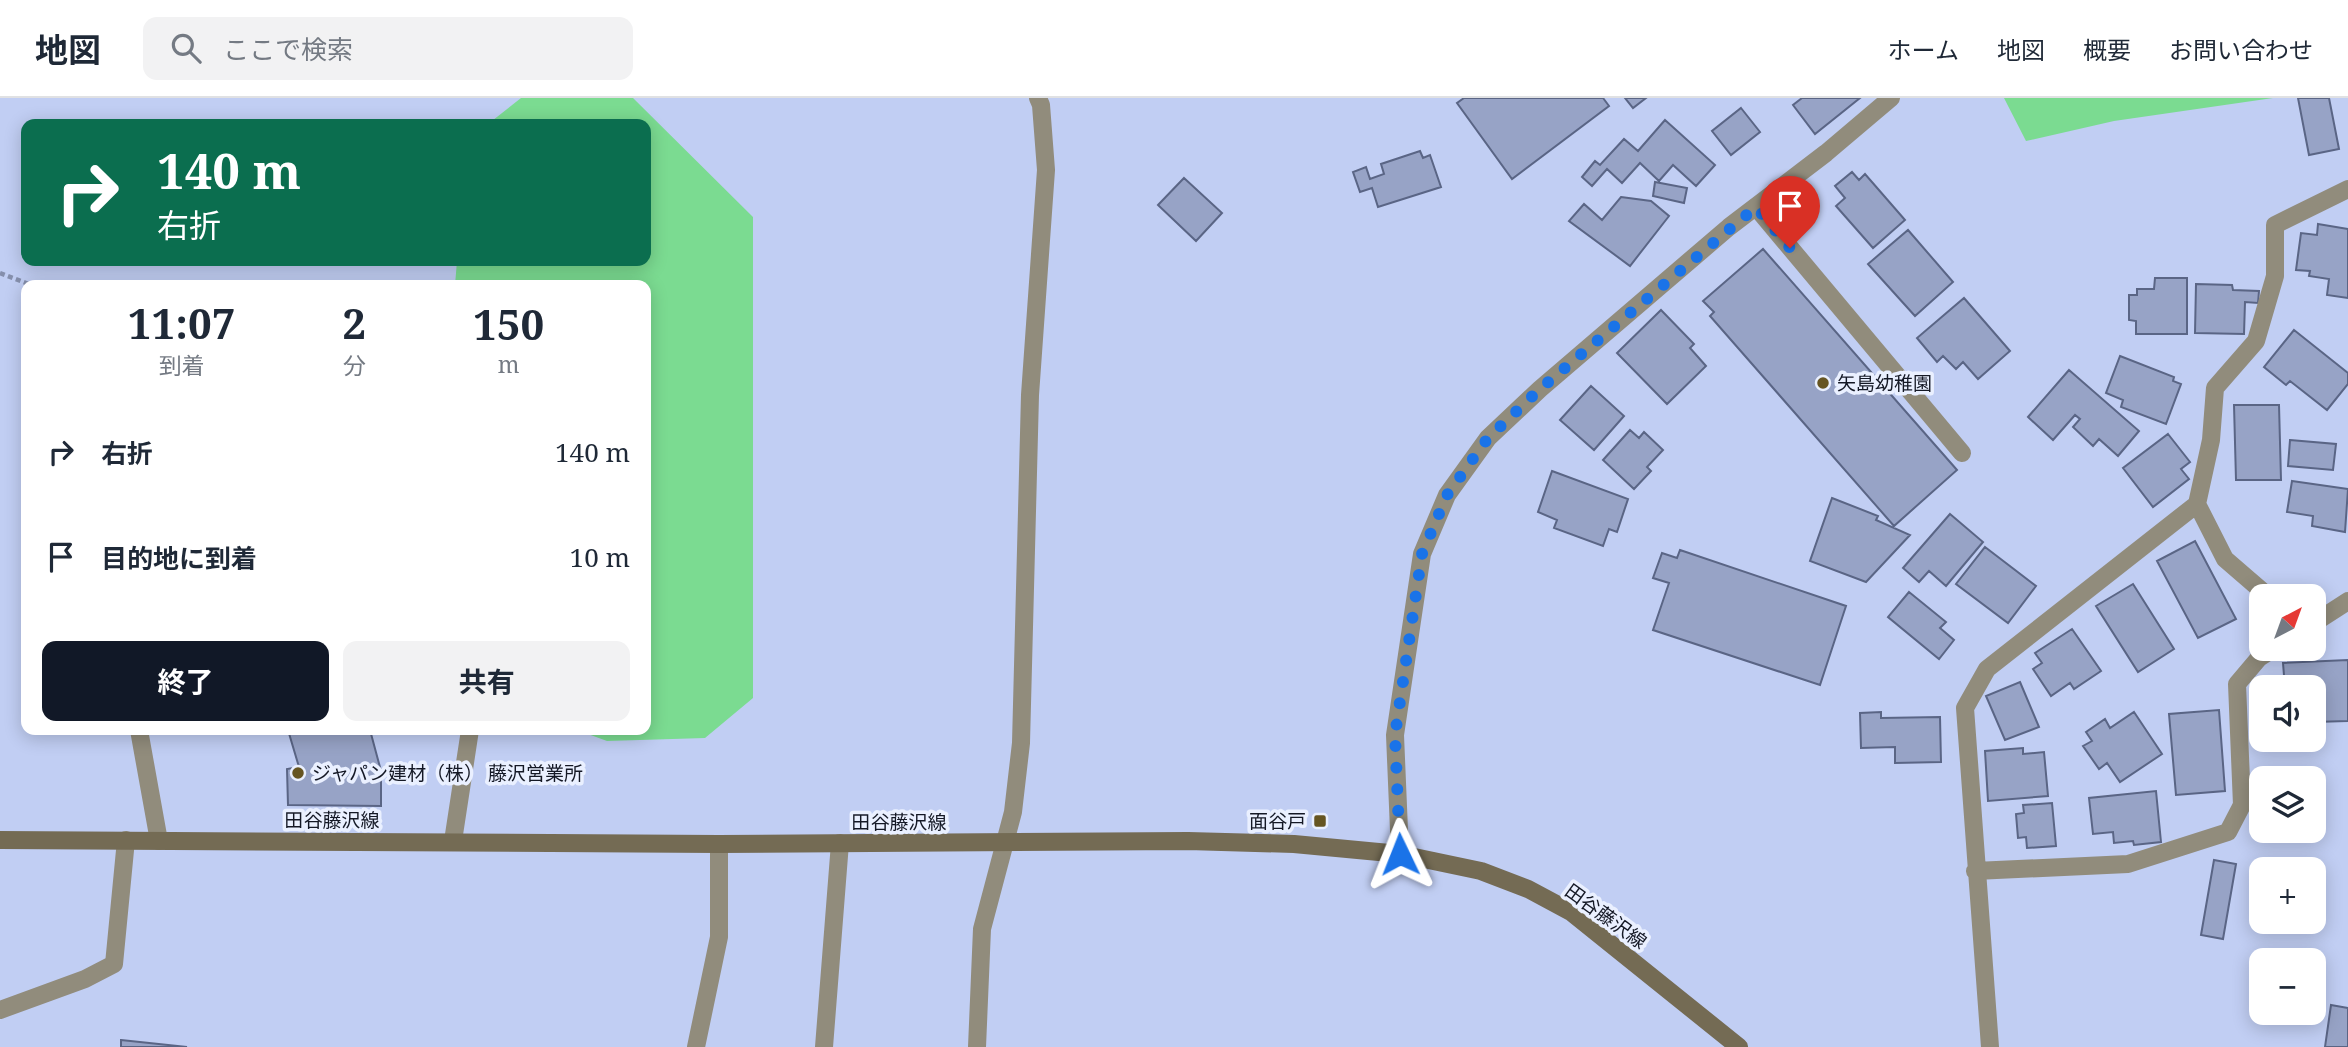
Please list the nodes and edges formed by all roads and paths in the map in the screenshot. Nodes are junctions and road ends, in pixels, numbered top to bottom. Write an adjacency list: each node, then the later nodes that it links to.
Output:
1 (1038, 98): 21 (street)
2 (1891, 98): 4 (street)
3 (2348, 188): 8 (street)
4 (1756, 207): 7 (street); 22 (street)
5 (0, 273): 6 (path)
6 (21, 281)
7 (1962, 453)
8 (2197, 504): 9 (street); 23 (street)
9 (2254, 584)
10 (2348, 601): 11 (street)
11 (2326, 615)
12 (2255, 662): 23 (street)
13 (140, 735): 17 (street)
14 (469, 735): 18 (street)
15 (0, 840): 16 (main road, 田谷藤沢線)
16 (126, 840): 17 (main road, 田谷藤沢線); 24 (street)
17 (159, 841): 18 (main road, 田谷藤沢線)
18 (453, 841): 20 (main road, 田谷藤沢線)
19 (840, 843): 20 (main road, 田谷藤沢線); 21 (main road, 田谷藤沢線); 26 (street)
20 (719, 844): 25 (street)
21 (1006, 844): 22 (main road, 田谷藤沢線); 27 (street)
22 (1400, 854): 28 (main road, 田谷藤沢線)
23 (1975, 871): 29 (street)
24 (0, 1010)
25 (695, 1047)
26 (824, 1047)
27 (977, 1047)
28 (1738, 1047)
29 (1990, 1047)

